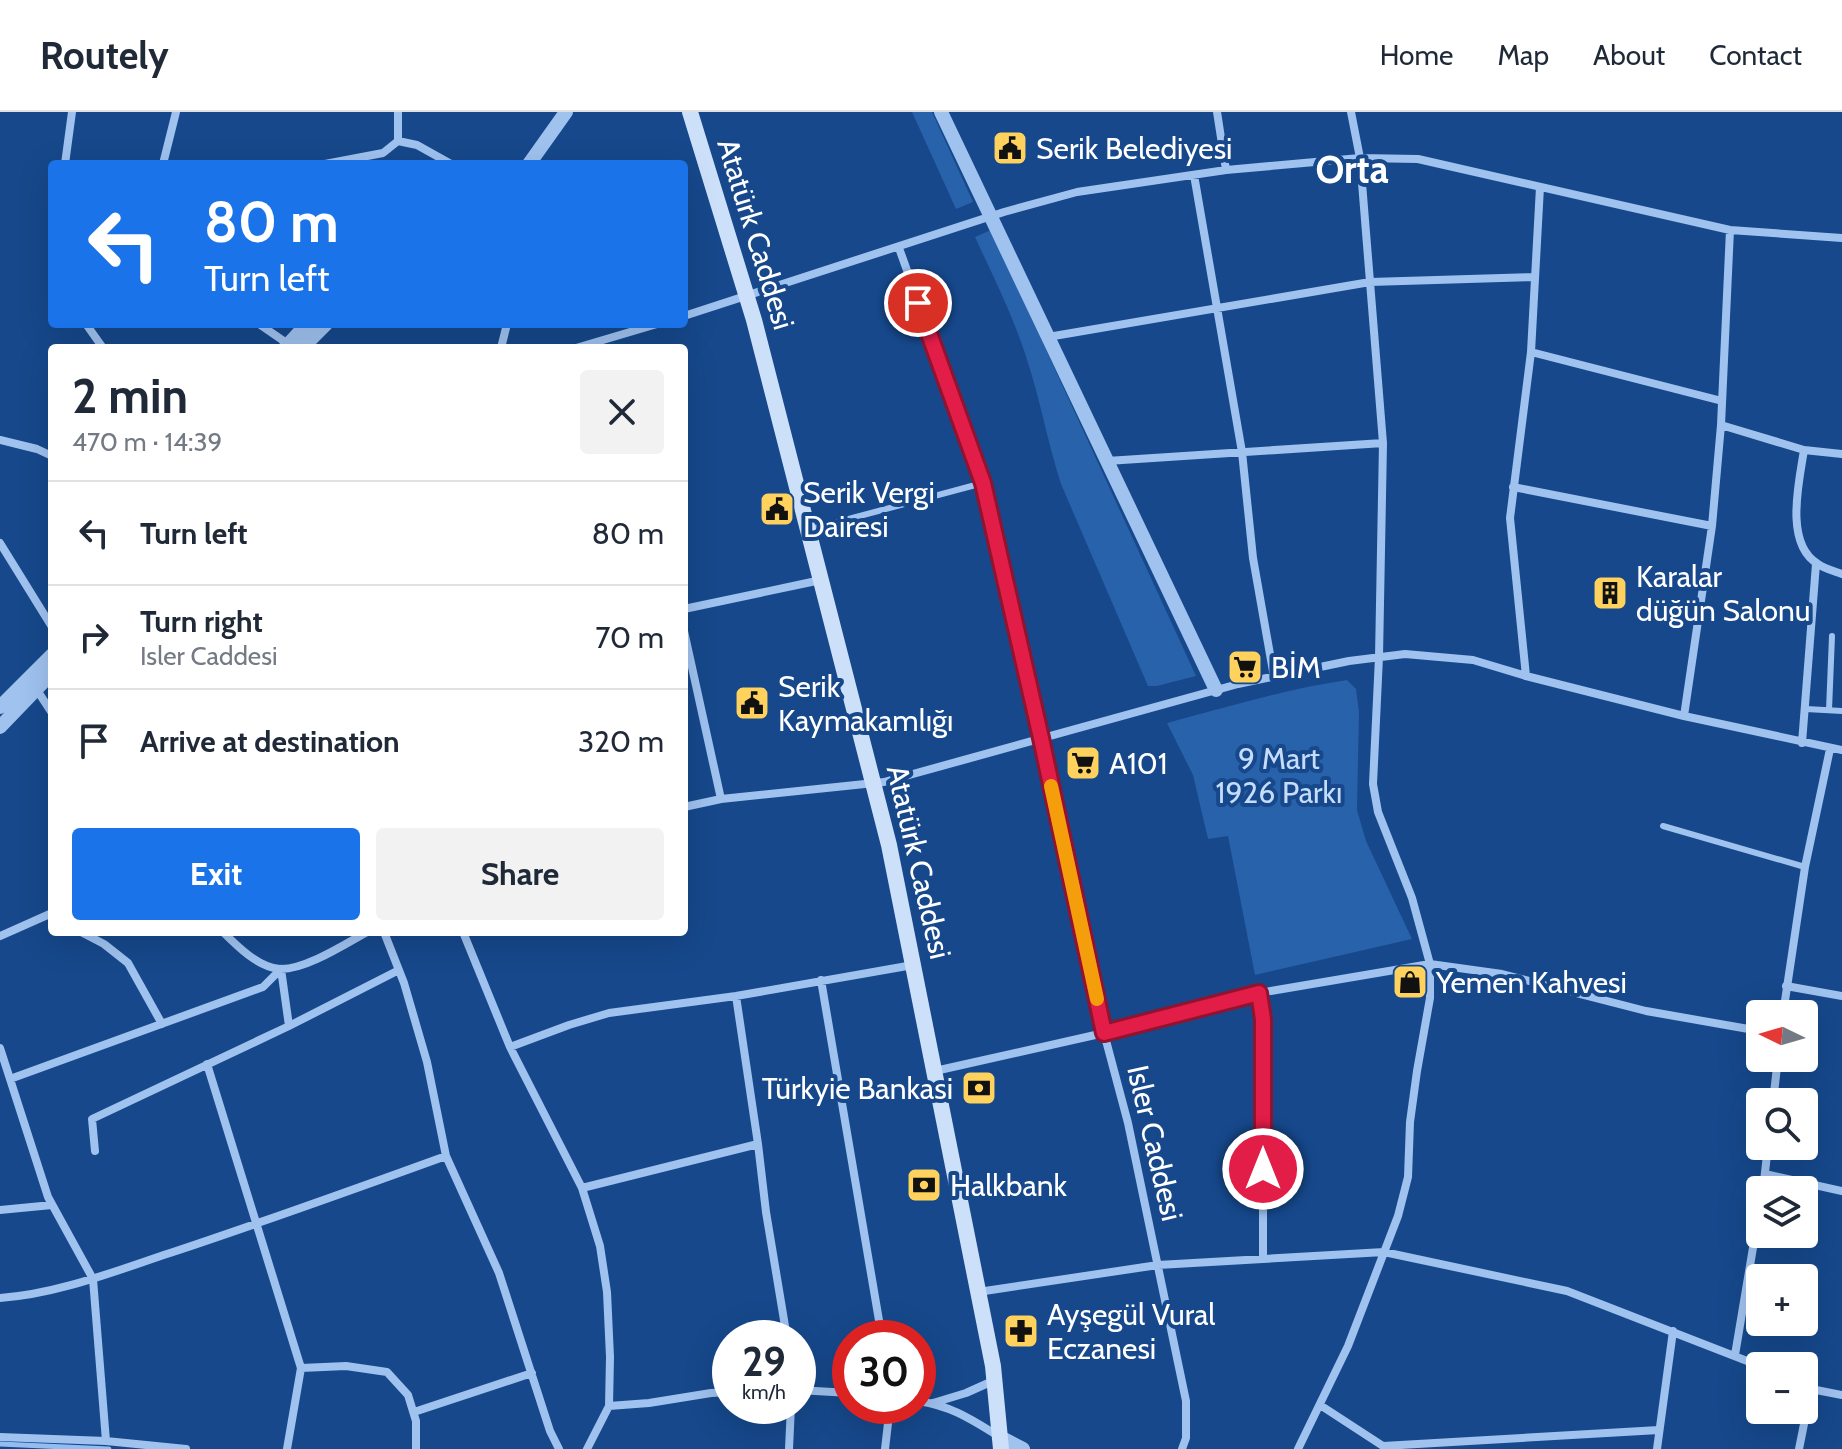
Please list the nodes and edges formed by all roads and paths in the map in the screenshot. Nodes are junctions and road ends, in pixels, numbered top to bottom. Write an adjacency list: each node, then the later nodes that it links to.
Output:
1 (72, 112): 11 (street)
2 (176, 112): 12 (street)
3 (398, 112): 9 (street)
4 (566, 112): 15 (street)
5 (690, 112): 25 (main road, Atatürk Caddesi)
6 (941, 112): 19 (street)
7 (1217, 112): 16 (street)
8 (1351, 112): 10 (street)
9 (398, 141): 13 (street); 14 (street)
10 (1360, 158): 16 (street); 18 (street); 24 (street)
11 (66, 160)
12 (164, 160)
13 (346, 160)
14 (444, 160)
15 (532, 160)
16 (1226, 170): 17 (street)
17 (1194, 175): 19 (street); 26 (street)
18 (1540, 187): 20 (street); 23 (street)
19 (992, 216): 22 (street); 31 (street)
20 (1730, 230): 21 (street); 38 (street)
21 (1842, 238)
22 (899, 248): 25 (street); 47 (street, Isler Caddesi)
23 (1535, 277): 24 (street); 37 (street)
24 (1370, 282): 26 (street); 41 (street)
25 (746, 297): 27 (street); 50 (main road, Atatürk Caddesi)
26 (1218, 309): 31 (street); 43 (street)
27 (688, 315)
28 (265, 328): 33 (street)
29 (320, 328): 34 (street)
30 (644, 328): 32 (street)
31 (1048, 337): 46 (street)
32 (611, 338): 35 (street); 36 (street)
33 (288, 344)
34 (296, 344)
35 (590, 344)
36 (612, 344)
37 (1531, 352): 38 (street); 48 (street)
38 (1722, 401): 39 (street)
39 (1721, 425): 42 (street); 49 (street)
40 (0, 440): 44 (street)
41 (1383, 443): 43 (street); 60 (street)
42 (1804, 450): 45 (street); 53 (street)
43 (1242, 452): 46 (street); 64 (street)
44 (48, 454)
45 (1842, 454)
46 (1107, 461): 66 (street)
47 (983, 483): 50 (lane); 74 (street, Isler Caddesi)
48 (1513, 487): 49 (street); 63 (street)
49 (1712, 526): 72 (street)
50 (808, 530): 55 (main road, Atatürk Caddesi)
51 (0, 543): 52 (street)
52 (5, 562): 57 (street)
53 (1816, 564): 54 (street); 69 (street)
54 (1842, 574)
55 (822, 580): 56 (street); 78 (main road, Atatürk Caddesi)
56 (688, 608)
57 (48, 621)
58 (1832, 636): 70 (lane)
59 (688, 649): 79 (street)
60 (1379, 657): 63 (street); 64 (street); 92 (street)
61 (48, 661): 65 (street)
62 (48, 675): 65 (street)
63 (1526, 676): 72 (street)
64 (1274, 677): 66 (street)
65 (33, 684): 67 (street); 68 (street); 73 (street)
66 (1216, 690): 74 (street)
67 (0, 707)
68 (48, 707)
69 (1806, 709): 70 (lane); 75 (street)
70 (1829, 710): 71 (lane)
71 (1842, 711)
72 (1684, 716): 75 (street)
73 (0, 727)
74 (1041, 738): 78 (street); 105 (street, Isler Caddesi)
75 (1802, 743): 76 (street)
76 (1830, 749): 77 (street); 82 (street)
77 (1842, 750)
78 (874, 783): 79 (street); 93 (main road, Atatürk Caddesi)
79 (721, 799): 80 (street)
80 (688, 806)
81 (1663, 826): 82 (lane)
82 (1805, 867): 97 (street)
83 (48, 916): 84 (street)
84 (0, 936)
85 (89, 936): 102 (street)
86 (227, 936): 94 (street)
87 (347, 936): 91 (street)
88 (359, 936): 91 (street)
89 (386, 936): 95 (street)
90 (465, 936): 106 (street)
91 (350, 941): 94 (street)
92 (1430, 964): 98 (street); 104 (street); 122 (street)
93 (914, 965): 96 (street); 109 (main road, Atatürk Caddesi)
94 (281, 969): 102 (street); 103 (street)
95 (399, 970): 103 (street); 113 (street)
96 (821, 980): 99 (street); 129 (street)
97 (1786, 986): 100 (street); 101 (street)
98 (1259, 993): 105 (street); 123 (street)
99 (736, 996): 106 (street); 111 (street)
100 (1842, 996)
101 (1784, 1000)
102 (162, 1024): 110 (street)
103 (289, 1026): 108 (street)
104 (1746, 1029)
105 (1104, 1033): 109 (street); 124 (street, Isler Caddesi)
106 (510, 1047): 116 (street)
107 (0, 1048): 110 (street)
108 (207, 1064): 112 (street); 120 (street)
109 (934, 1071): 126 (main road, Atatürk Caddesi)
110 (10, 1079): 118 (street)
111 (758, 1144): 116 (street); 128 (street)
112 (95, 1151)
113 (446, 1156): 120 (street); 134 (street)
114 (1766, 1160): 115 (street)
115 (1765, 1174): 117 (street)
116 (582, 1188): 142 (street)
117 (1842, 1191)
118 (52, 1205): 119 (street); 125 (street)
119 (0, 1210)
120 (257, 1224): 125 (street); 133 (street)
121 (1753, 1248): 131 (street)
122 (1384, 1252): 123 (street); 130 (street); 141 (street)
123 (1263, 1259): 124 (street)
124 (1158, 1265): 126 (street); 159 (street, Isler Caddesi)
125 (93, 1279): 127 (street); 149 (street)
126 (978, 1292): 135 (main road, Atatürk Caddesi)
127 (0, 1298)
128 (784, 1320)
129 (879, 1320)
130 (1673, 1331): 131 (street); 147 (street)
131 (1735, 1355): 132 (street)
132 (1746, 1360)
133 (301, 1368): 143 (street); 152 (street)
134 (532, 1373): 143 (street); 154 (street)
135 (995, 1380): 139 (street); 150 (main road, Atatürk Caddesi)
136 (1818, 1389): 138 (street)
137 (712, 1393): 142 (street)
138 (1842, 1395)
139 (936, 1402)
140 (936, 1404): 150 (street)
141 (1320, 1405): 147 (street); 160 (street)
142 (609, 1406): 155 (street)
143 (414, 1412): 153 (street)
144 (790, 1424): 156 (street)
145 (888, 1424): 157 (street)
146 (1803, 1424): 162 (street)
147 (1659, 1430): 161 (street)
148 (0, 1437): 149 (street)
149 (106, 1441): 151 (street)
150 (1001, 1443): 158 (street)
151 (186, 1449)
152 (287, 1449)
153 (416, 1449)
154 (559, 1449)
155 (587, 1449)
156 (789, 1449)
157 (885, 1449)
158 (1023, 1449)
159 (1182, 1449)
160 (1298, 1449)
161 (1657, 1449)
162 (1799, 1449)

